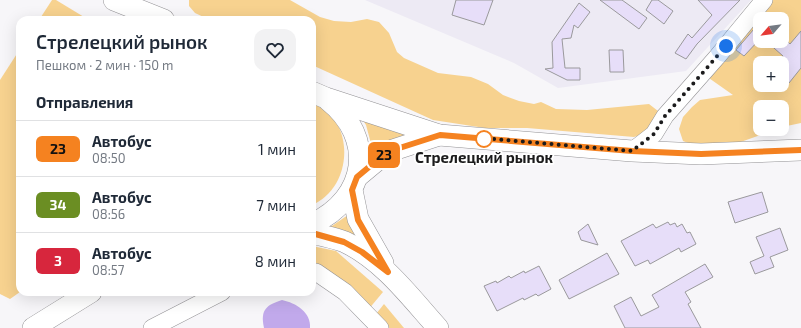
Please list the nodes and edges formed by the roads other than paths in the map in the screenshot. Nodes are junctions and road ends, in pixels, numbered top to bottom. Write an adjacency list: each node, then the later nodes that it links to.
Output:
1 (107, 0): 4 (main road)
2 (114, 0): 5 (main road)
3 (764, 0): 9 (street)
4 (129, 16)
5 (154, 16)
6 (319, 95): 7 (main road); 10 (main road)
7 (440, 135): 9 (main road); 10 (main road)
8 (801, 150): 9 (main road)
9 (632, 151)
10 (354, 184): 11 (main road); 14 (main road)
11 (316, 222)
12 (316, 234): 14 (main road)
13 (316, 272): 19 (street)
14 (388, 272): 20 (main road)
15 (85, 296): 17 (main road)
16 (214, 296): 18 (street)
17 (33, 328)
18 (152, 328)
19 (380, 328)
20 (438, 328)

